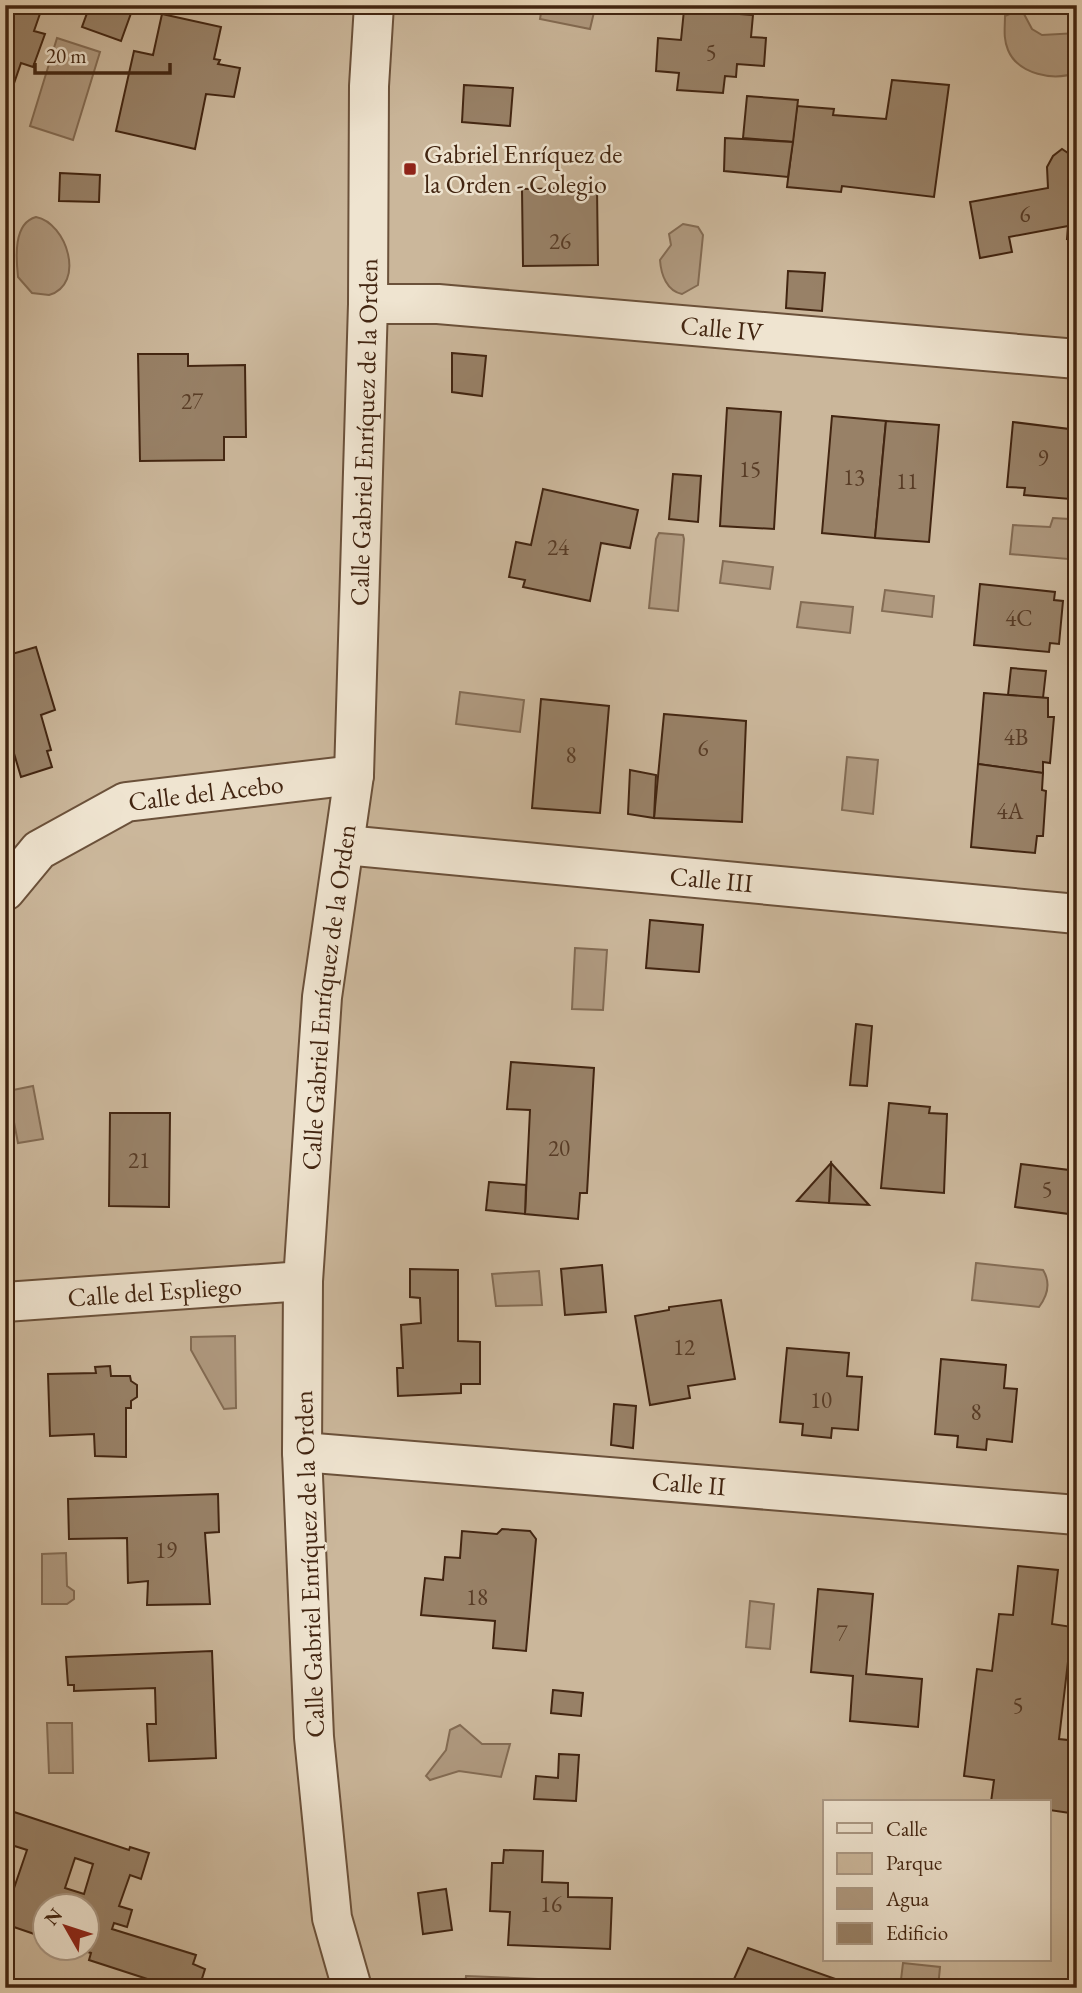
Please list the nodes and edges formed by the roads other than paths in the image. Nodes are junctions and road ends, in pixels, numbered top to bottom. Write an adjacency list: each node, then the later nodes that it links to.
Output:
1 (374, 5): 2 (street, Calle Gabriel Enríquez de la Orden)
2 (368, 304): 3 (street, Calle IV); 4 (street, Calle Gabriel Enríquez de la Orden)
3 (1077, 359)
4 (354, 775): 5 (street, Calle Gabriel Enríquez de la Orden); 6 (street, Calle del Acebo)
5 (345, 845): 7 (street, Calle III); 8 (street, Calle Gabriel Enríquez de la Orden)
6 (5, 891)
7 (1077, 914)
8 (303, 1281): 9 (street, Calle del Espliego); 10 (street, Calle Gabriel Enríquez de la Orden)
9 (5, 1302)
10 (302, 1452): 11 (street, Calle II); 12 (street, Calle Gabriel Enríquez de la Orden)
11 (1077, 1515)
12 (352, 1988)

